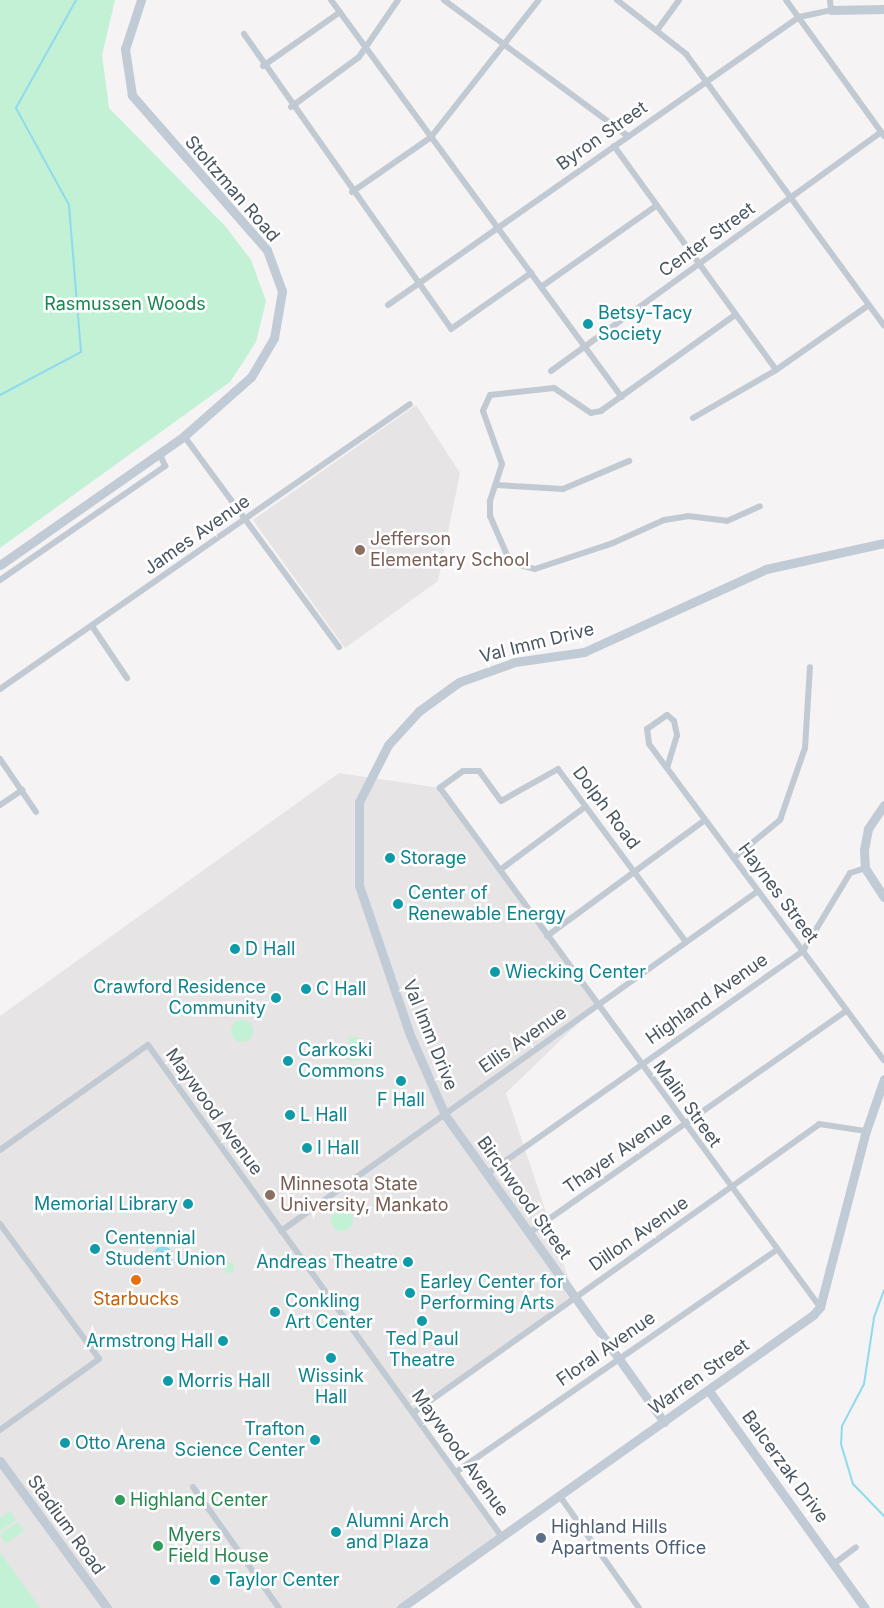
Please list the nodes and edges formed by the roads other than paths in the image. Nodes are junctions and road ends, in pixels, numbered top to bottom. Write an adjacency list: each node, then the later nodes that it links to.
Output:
1 (141, 0): 43 (street, Stoltzman Road)
2 (331, 0): 12 (street)
3 (398, 0): 17 (street)
4 (444, 0): 16 (street)
5 (539, 0): 16 (street)
6 (617, 0): 14 (street)
7 (679, 0): 14 (street)
8 (786, 0): 13 (street)
9 (830, 0): 11 (street)
10 (884, 9): 11 (street)
11 (831, 10): 13 (street, Byron Street)
12 (340, 12): 17 (street); 18 (street)
13 (799, 16): 19 (street, Byron Street); 21 (street)
14 (658, 29): 19 (street)
15 (244, 34): 18 (street)
16 (504, 46): 22 (street); 23 (street)
17 (367, 48): 20 (street); 23 (street)
18 (264, 66): 20 (street)
19 (706, 81): 22 (street, Byron Street); 26 (street)
20 (291, 107): 25 (street)
21 (883, 134): 26 (street, Center Street)
22 (628, 136): 24 (street, Byron Street)
23 (432, 137): 25 (street); 28 (street)
24 (614, 146): 27 (street); 28 (street, Byron Street)
25 (352, 192): 31 (street)
26 (791, 198): 29 (street, Center Street); 34 (street)
27 (656, 206): 29 (street); 32 (street)
28 (498, 228): 30 (street); 31 (street, Byron Street)
29 (699, 264): 35 (street); 37 (street, Center Street)
30 (531, 273): 31 (street); 32 (street)
31 (417, 285): 33 (street, Byron Street)
32 (541, 287): 37 (street)
33 (388, 305)
34 (869, 305): 36 (street); 39 (street)
35 (735, 316): 39 (street); 40 (street)
36 (884, 326)
37 (585, 347): 38 (street, Center Street); 40 (street)
38 (551, 370)
39 (776, 370): 42 (street)
40 (622, 397): 46 (street)
41 (410, 404): 48 (street, James Avenue)
42 (692, 418)
43 (184, 436): 44 (street, Stoltzman Road); 48 (street)
44 (160, 454): 50 (street, Stoltzman Road); 51 (street)
45 (629, 462): 46 (street)
46 (496, 485): 47 (street)
47 (760, 506)
48 (246, 519): 52 (street, James Avenue); 53 (street)
49 (884, 543): 80 (street, Val Imm Drive)
50 (0, 565)
51 (0, 580)
52 (92, 626): 55 (street); 56 (street, James Avenue)
53 (339, 647)
54 (810, 667): 66 (street)
55 (127, 678)
56 (0, 689)
57 (0, 759): 60 (street)
58 (667, 768): 58 (street, Haynes Street); 65 (street, Haynes Street)
59 (458, 775): 63 (street, Dolph Road); 68 (street, Malin Street)
60 (22, 790): 61 (street); 64 (street)
61 (0, 805)
62 (884, 805): 67 (street)
63 (585, 807): 68 (street); 69 (street, Dolph Road)
64 (36, 812)
65 (706, 820): 66 (street, Haynes Street); 69 (street)
66 (734, 858): 70 (street, Haynes Street)
67 (865, 868): 71 (street); 74 (street, Highland Avenue)
68 (500, 870): 72 (street, Malin Street)
69 (634, 871): 72 (street); 73 (street, Dolph Road)
70 (758, 891): 73 (street, Ellis Avenue); 74 (street, Haynes Street)
71 (884, 896)
72 (547, 936): 75 (street, Malin Street)
73 (686, 942): 75 (street, Ellis Avenue)
74 (803, 951): 76 (street, Haynes Street); 78 (street, Highland Avenue)
75 (597, 1005): 78 (street, Malin Street); 80 (street, Ellis Avenue)
76 (847, 1010): 77 (street, Haynes Street); 81 (street, Thayer Avenue)
77 (884, 1060)
78 (641, 1066): 81 (street, Malin Street); 84 (street, Highland Avenue)
79 (884, 1079): 82 (street)
80 (444, 1115): 84 (street, Birchwood Street); 87 (street, Ellis Avenue)
81 (684, 1125): 85 (street, Malin Street); 88 (street, Thayer Avenue)
82 (866, 1131): 85 (street, Dillon Avenue); 91 (street)
83 (0, 1150): 87 (street, Maywood Avenue)
84 (487, 1174): 88 (street, Birchwood Street)
85 (729, 1188): 89 (street, Malin Street); 90 (street, Dillon Avenue)
86 (0, 1224): 96 (street)
87 (281, 1231): 94 (street, Maywood Avenue)
88 (529, 1233): 90 (street, Birchwood Street)
89 (775, 1251): 91 (street, Malin Street); 92 (street, Floral Avenue)
90 (575, 1298): 92 (street, Birchwood Street); 94 (street, Dillon Avenue)
91 (820, 1308): 93 (street, Warren Street)
92 (618, 1358): 95 (street, Birchwood Street); 98 (street, Floral Avenue)
93 (709, 1391): 95 (street, Warren Street); 103 (street, Balcerzak Drive)
94 (413, 1413): 98 (street, Maywood Avenue)
95 (664, 1422): 100 (street, Warren Street)
96 (0, 1430)
97 (0, 1461): 104 (street, Stadium Road)
98 (456, 1472): 101 (street, Maywood Avenue)
99 (193, 1487): 105 (street)
100 (560, 1495): 101 (street, Warren Street); 107 (street)
101 (502, 1537): 106 (street, Warren Street)
102 (856, 1547): 103 (street)
103 (835, 1563): 108 (street, Balcerzak Drive)
104 (107, 1608)
105 (280, 1608)
106 (401, 1608)
107 (639, 1608)
108 (865, 1608)

